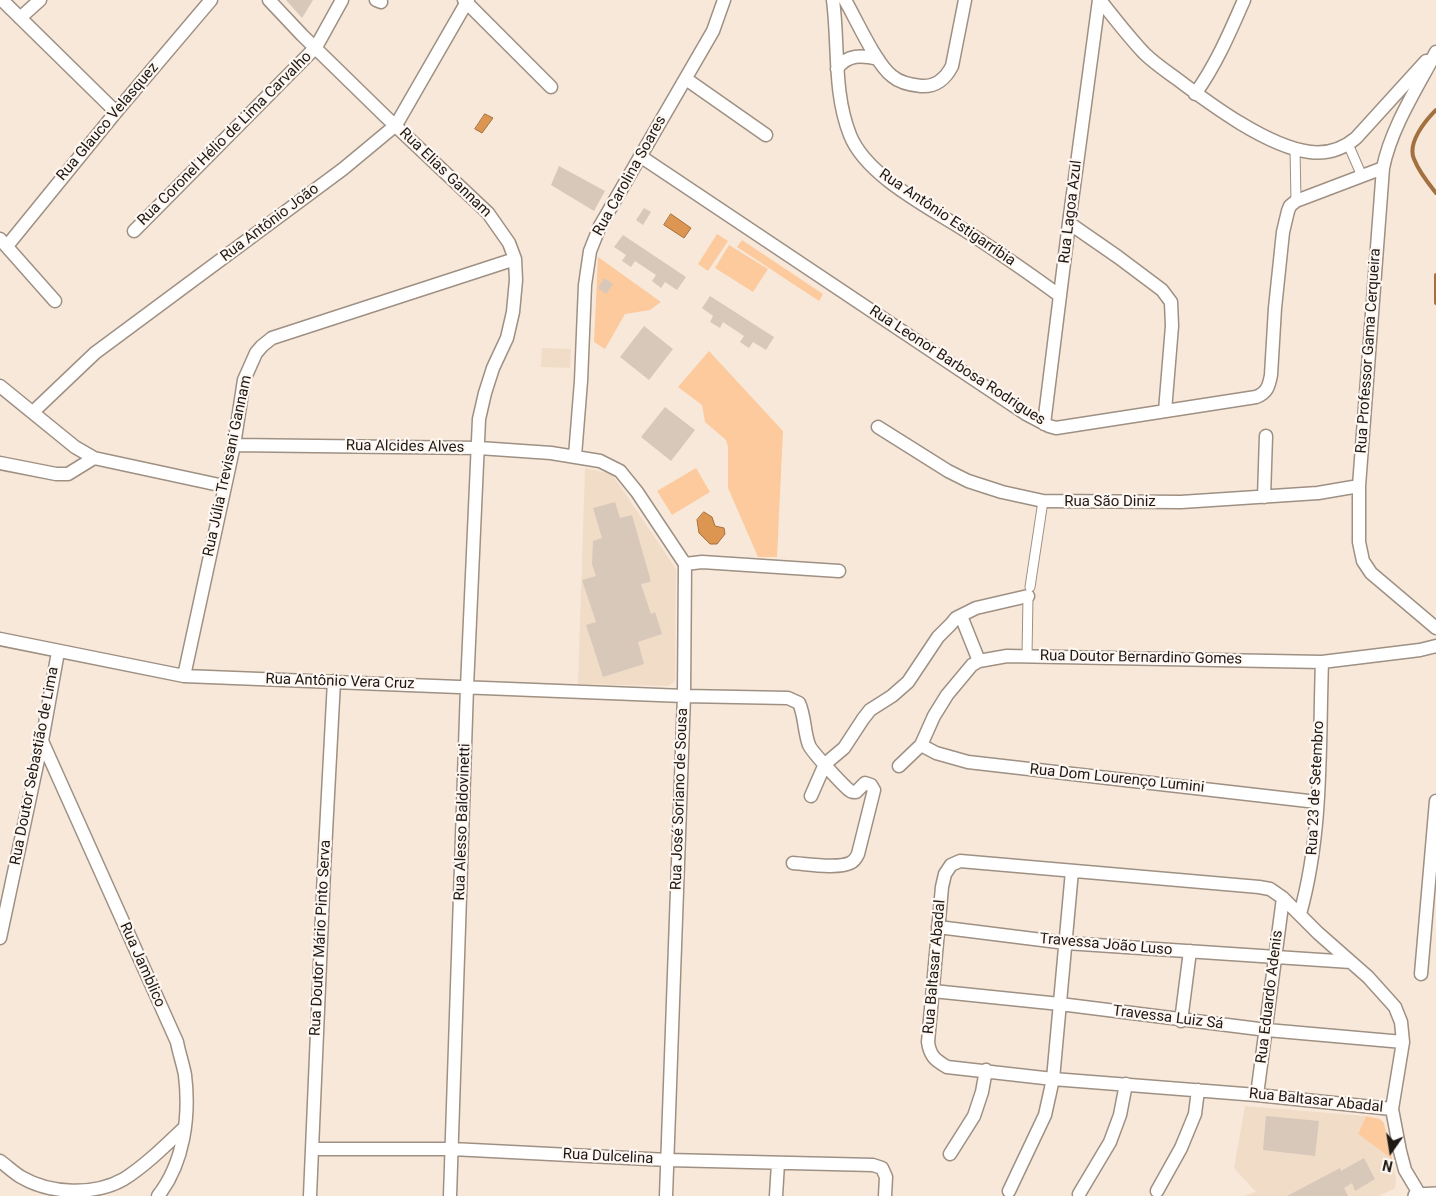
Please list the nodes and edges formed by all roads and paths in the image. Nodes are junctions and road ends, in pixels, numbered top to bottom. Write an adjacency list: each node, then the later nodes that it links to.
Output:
1 (2, 0): 13 (street)
2 (40, 0): 13 (street)
3 (211, 0): 21 (street, Rua Glauco Velasquez)
4 (269, 0): 14 (street, Rua Elias Gannam)
5 (342, 0): 14 (street, Rua Coronel Hélio de Lima Carvalho)
6 (724, 0): 18 (street, Rua Carolina Soares)
7 (833, 0): 17 (street, Rua Antônio Estigarríbia)
8 (845, 0): 16 (street)
9 (965, 0): 16 (street)
10 (1100, 0): 20 (street); 30 (street, Rua Lagoa Azul)
11 (1244, 0): 20 (street)
12 (466, 1): 19 (street); 22 (street, Rua Antônio João)
13 (20, 18): 21 (street)
14 (316, 46): 22 (street, Rua Elias Gannam); 31 (street, Rua Coronel Hélio de Lima Carvalho)
15 (1436, 52): 24 (street); 27 (street, Rua Professor Gama Cerqueira)
16 (878, 59): 17 (street)
17 (837, 69): 34 (street, Rua Antônio Estigarríbia)
18 (686, 79): 23 (street); 26 (street, Rua Carolina Soares)
19 (551, 86)
20 (1195, 94): 25 (street)
21 (116, 112): 32 (street, Rua Glauco Velasquez)
22 (396, 125): 33 (street, Rua Elias Gannam); 38 (street, Rua Antônio João)
23 (766, 135)
24 (1348, 144): 25 (street); 28 (street)
25 (1295, 148): 29 (street)
26 (640, 156): 39 (street, Rua Leonor Barbosa Rodrigues); 44 (street, Rua Carolina Soares)
27 (1382, 168): 28 (street); 48 (street, Rua Professor Gama Cerqueira)
28 (1362, 176): 29 (street)
29 (1296, 201): 37 (street, Rua Leonor Barbosa Rodrigues)
30 (1069, 223): 34 (street, Rua Lagoa Azul); 37 (street)
31 (134, 231)
32 (3, 242): 35 (street, Rua Glauco Velasquez)
33 (515, 259): 42 (street, Rua Júlia Trevisani Gannam); 43 (street, Rua Elias Gannam)
34 (1060, 296): 39 (street, Rua Lagoa Azul)
35 (55, 301)
36 (0, 386): 38 (street)
37 (1165, 411): 39 (street, Rua Leonor Barbosa Rodrigues)
38 (33, 412): 45 (street)
39 (1044, 424)
40 (878, 427): 50 (street, Rua São Diniz)
41 (1266, 436): 49 (street)
42 (234, 445): 43 (street, Rua Alcides Alves); 47 (street, Rua Júlia Trevisani Gannam)
43 (479, 448): 44 (street, Rua Alcides Alves); 64 (street, Rua Alesso Baldovinetti)
44 (576, 456): 51 (street)
45 (94, 458): 46 (street); 47 (street)
46 (0, 463)
47 (224, 486): 62 (street, Rua Júlia Trevisani Gannam)
48 (1359, 486): 49 (street, Rua São Diniz); 55 (street, Rua Professor Gama Cerqueira)
49 (1264, 497): 50 (street, Rua São Diniz)
50 (1043, 501): 53 (street)
51 (685, 564): 52 (street); 65 (street, Rua José Soriano de Sousa)
52 (839, 571)
53 (1029, 591): 54 (street); 59 (street)
54 (961, 616): 60 (street); 68 (street)
55 (1436, 628)
56 (0, 639): 58 (street, Rua Antônio Vera Cruz)
57 (1436, 646): 61 (street, Rua Doutor Bernardino Gomes)
58 (58, 652): 62 (street, Rua Antônio Vera Cruz); 66 (street, Rua Doutor Sebastião de Lima)
59 (1027, 656): 60 (street, Rua Doutor Bernardino Gomes); 61 (street, Rua Doutor Bernardino Gomes)
60 (979, 661): 67 (street)
61 (1322, 662): 72 (street, Rua 23 de Setembro)
62 (184, 676): 63 (street, Rua Antônio Vera Cruz)
63 (334, 681): 64 (street, Rua Antônio Vera Cruz); 96 (street, Rua Doutor Mário Pinto Serva)
64 (467, 687): 65 (street, Rua Antônio Vera Cruz); 97 (street, Rua Alesso Baldovinetti)
65 (684, 696): 68 (street, Rua Antônio Vera Cruz); 99 (street, Rua José Soriano de Sousa)
66 (42, 741): 78 (street, Rua Doutor Sebastião de Lima); 95 (street, Rua Jamblico)
67 (921, 744): 69 (street); 72 (street, Rua Dom Lourenço Lumini)
68 (825, 764): 70 (street); 73 (street)
69 (899, 766)
70 (811, 796)
71 (1436, 801): 83 (street)
72 (1317, 802): 76 (street, Rua 23 de Setembro)
73 (793, 863)
74 (1072, 871): 75 (street, Rua Baltasar Abadal); 77 (street, Rua Baltasar Abadal); 79 (street)
75 (1283, 898): 76 (street, Rua Baltasar Abadal); 81 (street, Rua Eduardo Adenis)
76 (1300, 914): 82 (street, Rua Baltasar Abadal)
77 (938, 927): 79 (street, Travessa João Luso); 84 (street, Rua Baltasar Abadal)
78 (0, 938)
79 (1066, 943): 80 (street, Travessa João Luso); 85 (street)
80 (1190, 952): 81 (street, Travessa João Luso); 86 (street)
81 (1275, 958): 82 (street, Travessa João Luso); 87 (street, Rua Eduardo Adenis)
82 (1350, 962): 88 (street, Rua Baltasar Abadal)
83 (1421, 974)
84 (932, 991): 85 (street, Travessa Luiz Sá); 89 (street, Rua Baltasar Abadal)
85 (1060, 1004): 86 (street, Travessa Luiz Sá); 90 (street)
86 (1182, 1020): 87 (street, Travessa Luiz Sá)
87 (1267, 1030): 88 (street, Travessa Luiz Sá); 93 (street, Rua Eduardo Adenis)
88 (1403, 1042): 94 (street, Rua Baltasar Abadal)
89 (986, 1070): 90 (street, Rua Baltasar Abadal); 98 (street)
90 (1054, 1079): 91 (street, Rua Baltasar Abadal); 102 (street)
91 (1126, 1084): 92 (street, Rua Baltasar Abadal); 105 (street)
92 (1198, 1090): 93 (street, Rua Baltasar Abadal); 103 (street)
93 (1257, 1095): 94 (street, Rua Baltasar Abadal)
94 (1392, 1109): 112 (street)
95 (185, 1127): 100 (street); 107 (street, Rua Jamblico)
96 (312, 1149): 97 (street, Rua Dulcelina); 108 (street, Rua Doutor Mário Pinto Serva)
97 (452, 1149): 99 (street, Rua Dulcelina); 109 (street, Rua Alesso Baldovinetti)
98 (950, 1154)
99 (668, 1160): 101 (street, Rua Dulcelina); 110 (street, Rua José Soriano de Sousa)
100 (0, 1161)
101 (778, 1163): 104 (street, Rua Dulcelina); 111 (street)
102 (1009, 1191)
103 (1157, 1191)
104 (885, 1192)
105 (1079, 1194)
106 (1436, 1195): 112 (street)
107 (158, 1196)
108 (310, 1196)
109 (450, 1196)
110 (666, 1196)
111 (776, 1196)
112 (1418, 1196)

